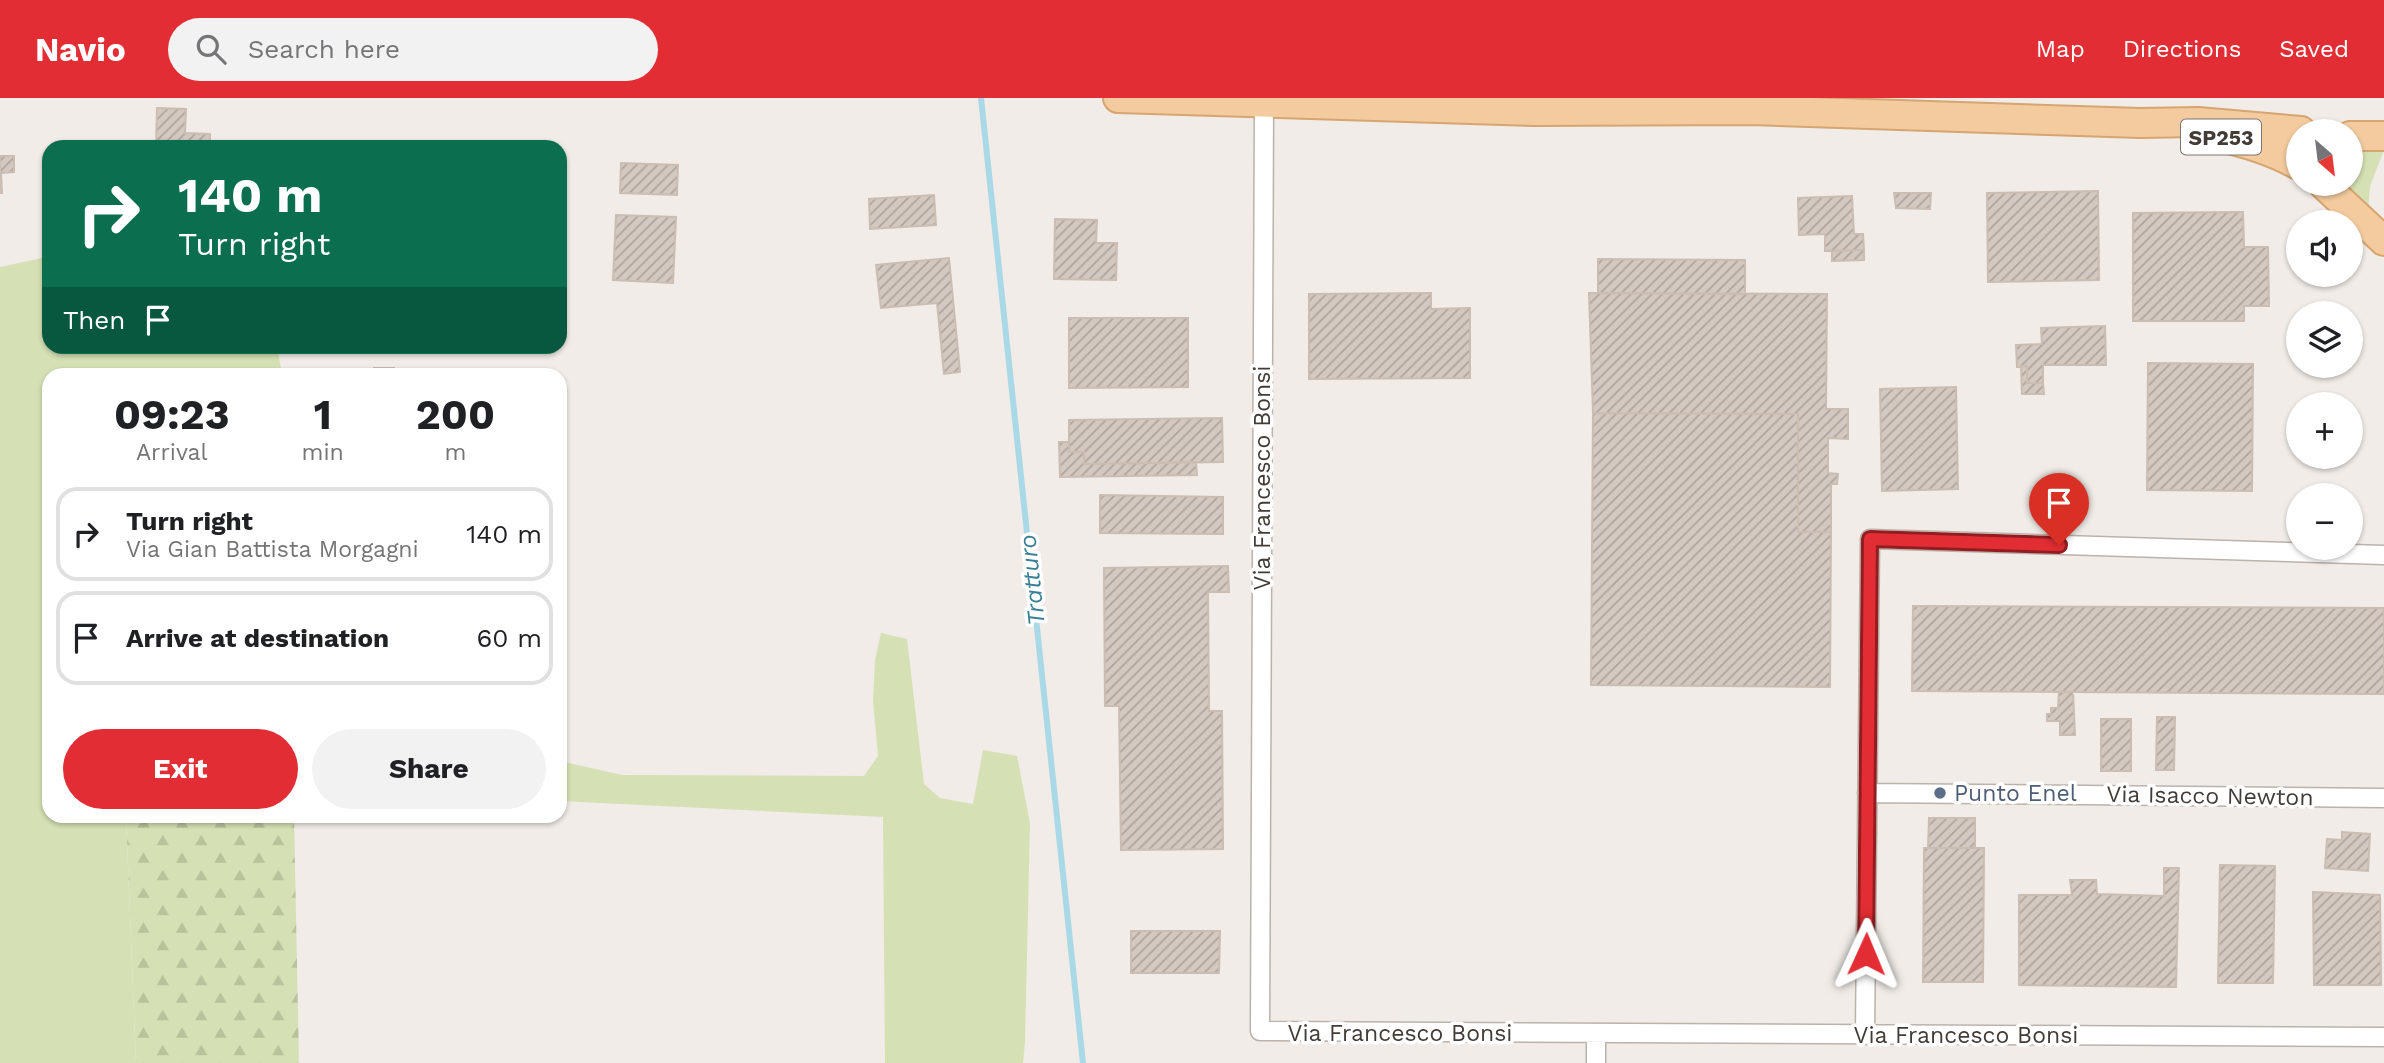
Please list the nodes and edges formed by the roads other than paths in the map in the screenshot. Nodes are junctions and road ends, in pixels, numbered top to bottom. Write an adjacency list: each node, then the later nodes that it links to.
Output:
1 (1118, 98): 2 (main road, SP253)
2 (1181, 99): 3 (main road, SP253)
3 (1264, 103): 4 (main road, SP253); 15 (street, Via Francesco Bonsi)
4 (1751, 104): 5 (main road, SP253)
5 (2140, 123): 6 (main road, SP253); 9 (main road, SP253)
6 (2286, 130)
7 (2363, 136): 8 (main road)
8 (2384, 136)
9 (2286, 158)
10 (2336, 196): 11 (main road)
11 (2384, 241)
12 (2384, 555): 13 (street)
13 (1867, 793): 14 (street, Via Isacco Newton); 16 (street)
14 (2384, 798)
15 (1596, 1034): 16 (street, Via Francesco Bonsi); 18 (street)
16 (1865, 1035): 17 (street, Via Francesco Bonsi)
17 (2384, 1037)
18 (1596, 1063)

